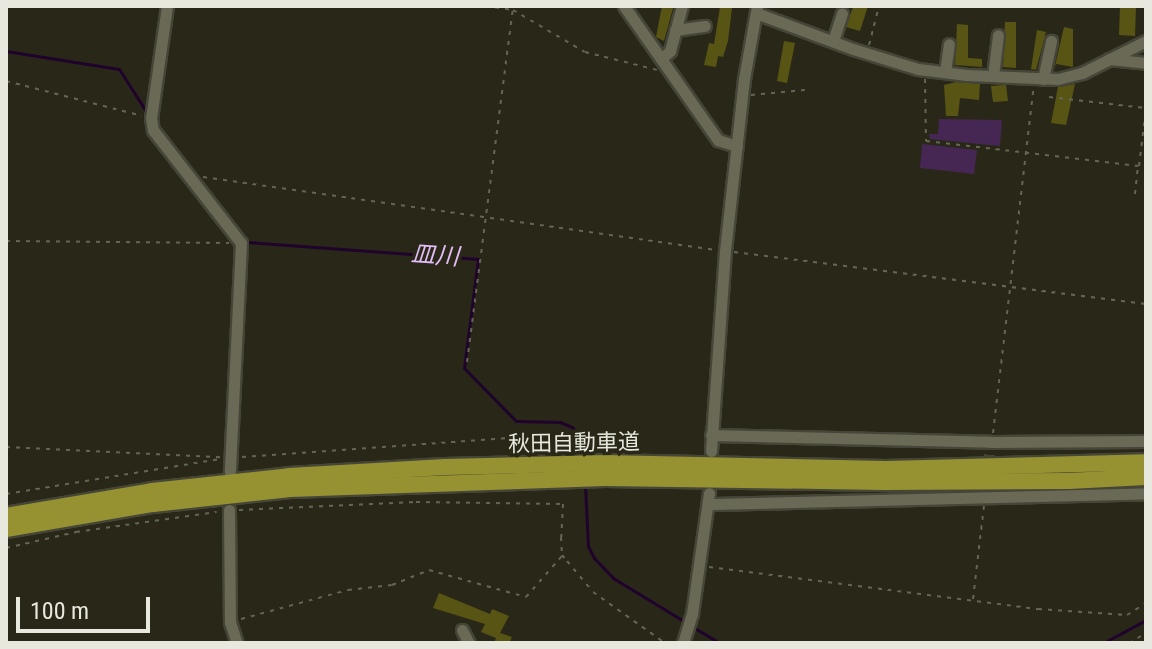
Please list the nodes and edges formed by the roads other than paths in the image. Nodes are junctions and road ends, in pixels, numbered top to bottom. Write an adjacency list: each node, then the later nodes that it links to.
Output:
1 (167, 6): 24 (street)
2 (624, 6): 14 (street)
3 (682, 6): 7 (street)
4 (756, 9): 9 (street); 19 (street)
5 (842, 13): 9 (street)
6 (705, 26): 7 (street)
7 (675, 30): 14 (street)
8 (998, 35): 17 (street)
9 (833, 41): 16 (street)
10 (1051, 41): 18 (street)
11 (1146, 41): 13 (street)
12 (949, 44): 16 (street)
13 (1109, 59): 15 (street); 18 (street)
14 (663, 63): 19 (street)
15 (1146, 63)
16 (945, 72): 17 (street)
17 (993, 76): 18 (street)
18 (1039, 79)
19 (737, 146): 20 (street)
20 (711, 435): 21 (street); 22 (street)
21 (1146, 441)
22 (711, 451)
23 (1146, 462): 28 (highway, 秋田自動車道)
24 (230, 472)
25 (1146, 477): 29 (highway, 秋田自動車道)
26 (1146, 493): 33 (street)
27 (229, 510): 31 (street)
28 (6, 516)
29 (6, 529)
30 (462, 630): 32 (street)
31 (237, 643)
32 (469, 643)
33 (683, 643)

